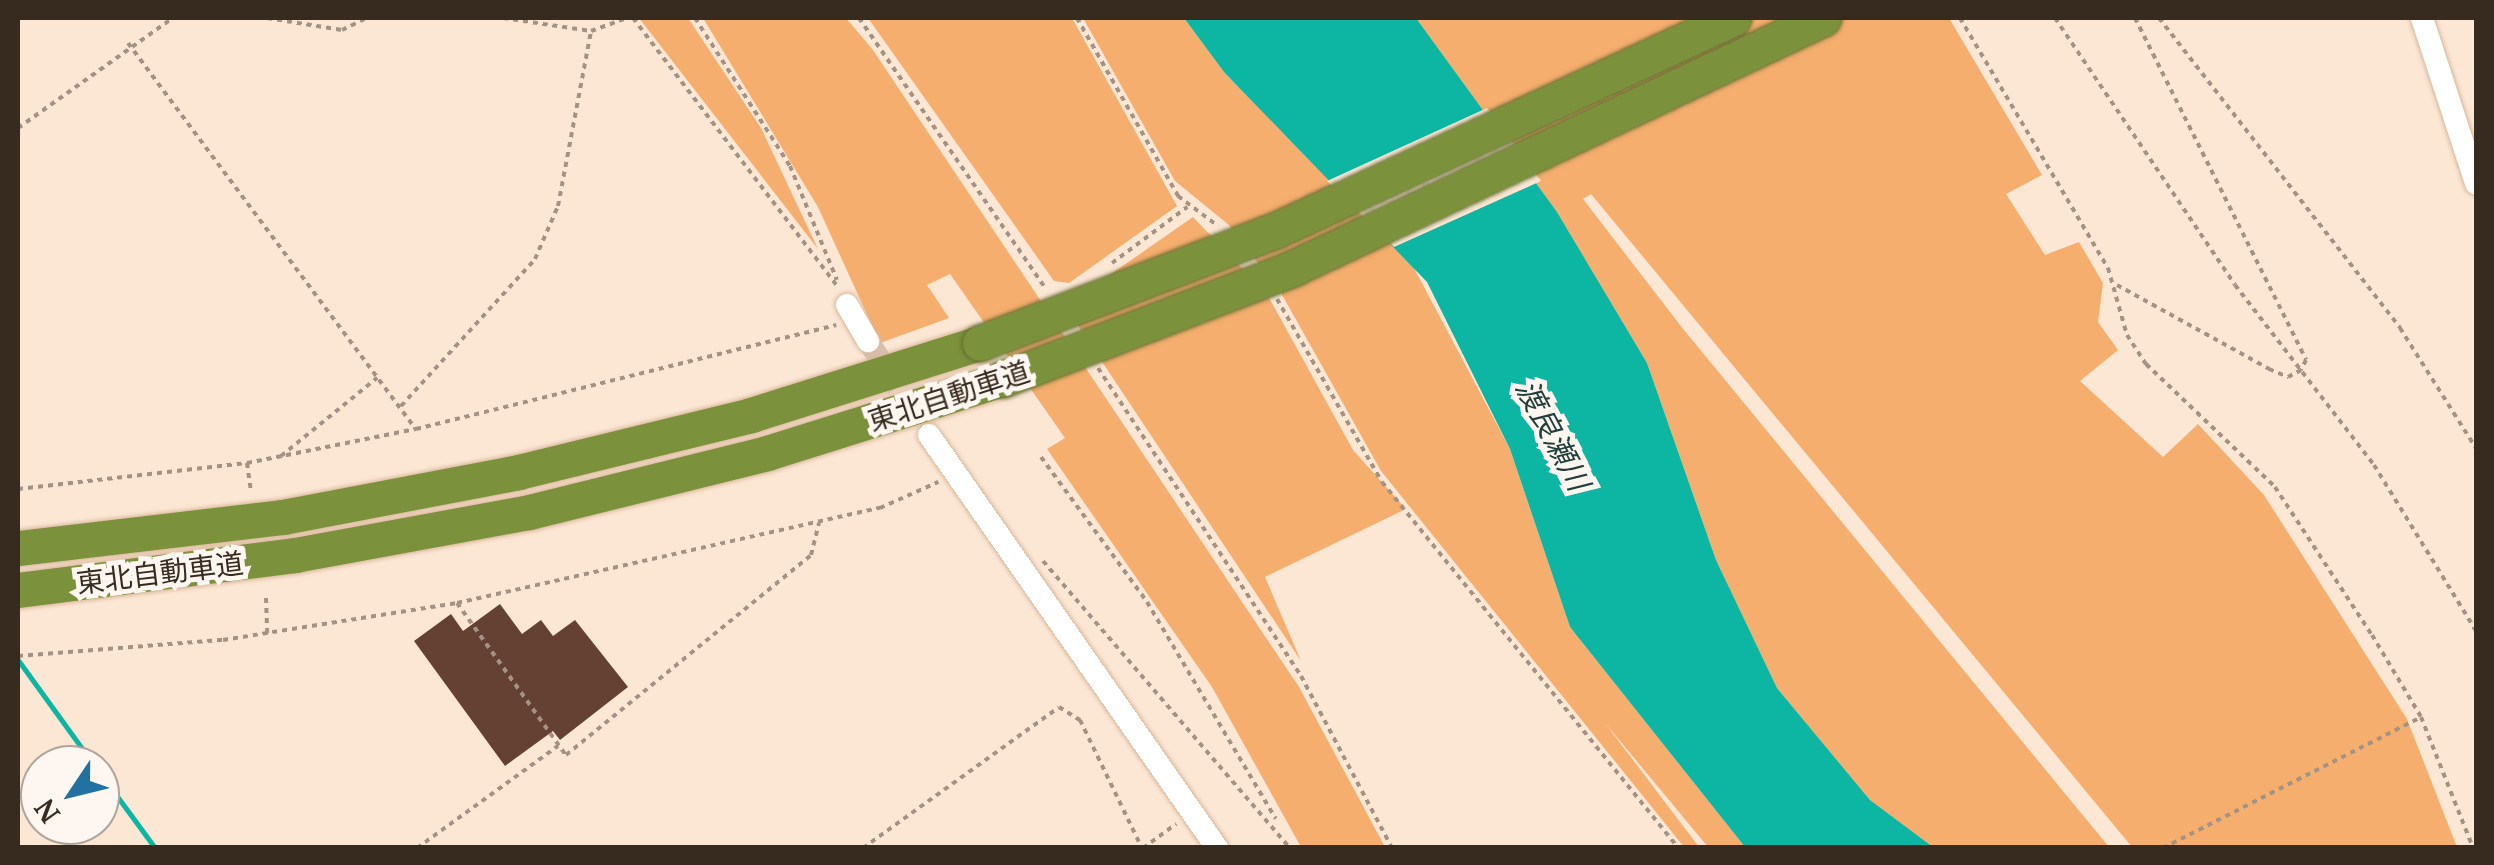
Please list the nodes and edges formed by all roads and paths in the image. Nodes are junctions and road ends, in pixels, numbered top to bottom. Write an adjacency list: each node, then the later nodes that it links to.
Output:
1 (173, 18): 17 (path)
2 (267, 18): 3 (path)
3 (367, 18)
4 (503, 18): 16 (path)
5 (629, 18): 16 (path); 25 (path)
6 (695, 18): 25 (path)
7 (858, 18): 26 (path)
8 (1078, 18): 20 (path)
9 (1733, 18): 43 (highway, 東北自動車道, bridge)
10 (1824, 18): 44 (highway, 東北自動車道, bridge)
11 (1960, 18): 24 (path)
12 (2056, 18): 29 (path)
13 (2134, 18): 29 (path)
14 (2159, 18): 34 (path)
15 (2422, 18): 19 (street)
16 (591, 31): 31 (path)
17 (128, 42): 18 (path); 30 (path)
18 (18, 128)
19 (2476, 183)
20 (1186, 207): 21 (path); 22 (path)
21 (1226, 232)
22 (1101, 272)
23 (1267, 285): 60 (path)
24 (2117, 285): 29 (path); 50 (path)
25 (846, 303): 27 (street); 32 (path)
26 (1056, 304)
27 (868, 341)
28 (1087, 352): 59 (path)
29 (2301, 370): 47 (path)
30 (377, 378): 31 (path); 35 (path)
31 (399, 408): 32 (path)
32 (416, 430): 35 (path)
33 (929, 435): 38 (street)
34 (2476, 448)
35 (281, 456): 37 (path)
36 (1041, 457): 53 (path)
37 (247, 463): 39 (path); 40 (path)
38 (955, 472): 41 (path); 52 (street)
39 (18, 489)
40 (251, 494)
41 (819, 522): 46 (path); 51 (path)
42 (1030, 547): 53 (path)
43 (18, 548)
44 (18, 590)
45 (266, 598): 48 (path)
46 (458, 603): 48 (path); 51 (path)
47 (2476, 631)
48 (268, 633): 49 (path)
49 (18, 656)
50 (2421, 718): 61 (path); 62 (path)
51 (558, 746): 54 (path)
52 (1194, 811): 56 (path); 57 (street)
53 (1278, 823): 58 (path)
54 (418, 848)
55 (863, 848): 56 (path)
56 (1143, 848)
57 (1216, 848)
58 (1290, 848)
59 (1392, 848)
60 (1678, 848)
61 (2163, 848)
62 (2474, 848)

